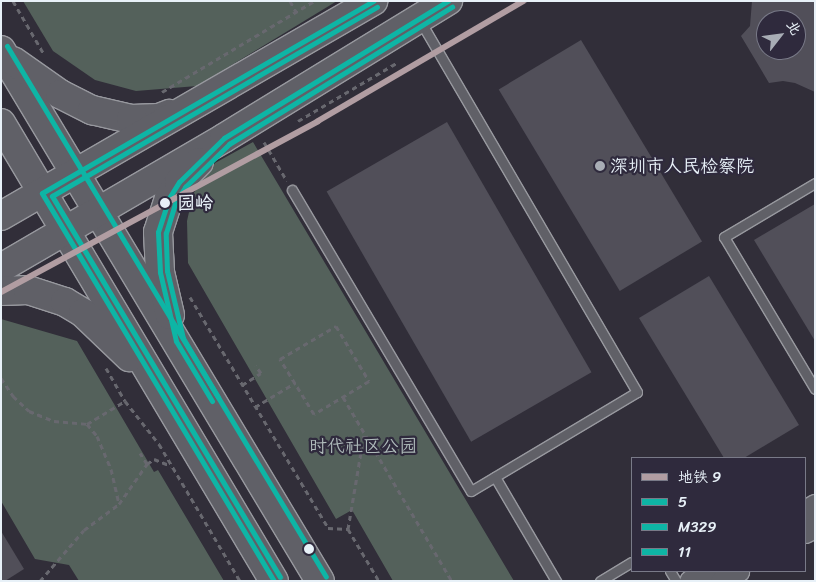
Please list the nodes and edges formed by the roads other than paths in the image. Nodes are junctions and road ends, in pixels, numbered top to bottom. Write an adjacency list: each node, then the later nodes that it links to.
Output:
1 (373, 1): 5 (main road)
2 (448, 1): 3 (main road)
3 (419, 19): 7 (main road); 20 (lane)
4 (3, 52): 5 (main road); 8 (main road)
5 (201, 102): 8 (main road)
6 (1, 123): 11 (main road)
7 (224, 138): 12 (main road); 17 (main road)
8 (76, 174): 11 (main road); 12 (main road)
9 (815, 183): 19 (lane)
10 (292, 190): 20 (lane)
11 (42, 193): 13 (main road); 14 (main road)
12 (98, 212): 14 (main road); 17 (main road)
13 (1, 216)
14 (66, 230): 15 (main road); 18 (main road)
15 (1, 268)
16 (1, 291): 18 (main road)
17 (176, 341): 25 (main road)
18 (158, 388): 24 (main road)
19 (815, 389)
20 (494, 477): 26 (lane)
21 (631, 563): 27 (lane)
22 (704, 572): 28 (street)
23 (736, 572): 29 (street)
24 (274, 581)
25 (320, 581)
26 (556, 581)
27 (600, 581)
28 (690, 581)
29 (721, 581)

